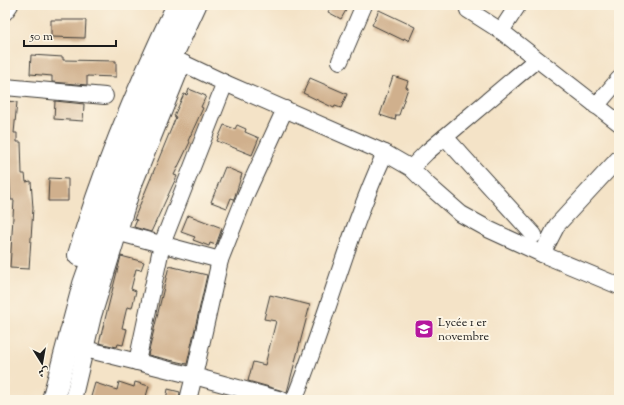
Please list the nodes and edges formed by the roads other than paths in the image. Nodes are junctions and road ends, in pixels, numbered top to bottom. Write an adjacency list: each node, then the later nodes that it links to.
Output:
1 (10, 5): 7 (street)
2 (178, 5): 34 (highway)
3 (195, 5): 9 (highway)
4 (364, 5): 11 (street)
5 (518, 5): 8 (street)
6 (468, 10): 8 (street)
7 (5, 12)
8 (501, 31): 10 (street)
9 (176, 60): 13 (street); 24 (street); 35 (highway)
10 (536, 60): 16 (street); 19 (street)
11 (340, 61)
12 (619, 79): 16 (street)
13 (225, 84): 17 (street); 26 (street)
14 (5, 87): 15 (street)
15 (105, 96)
16 (596, 106): 18 (street)
17 (285, 109): 20 (street); 29 (street)
18 (619, 123)
19 (445, 137): 22 (street); 25 (street)
20 (385, 153): 22 (street); 39 (street)
21 (619, 158): 23 (street)
22 (411, 168): 27 (street)
23 (557, 226): 25 (street); 28 (street)
24 (120, 233): 26 (street); 31 (street)
25 (534, 235): 27 (street)
26 (162, 244): 29 (street); 32 (street)
27 (520, 244): 28 (street)
28 (542, 254): 30 (street)
29 (220, 260): 33 (street)
30 (619, 286)
31 (85, 349): 32 (street); 36 (street)
32 (137, 362): 33 (street)
33 (194, 376): 37 (street); 38 (street)
34 (37, 400)
35 (53, 400)
36 (73, 400)
37 (188, 400)
38 (282, 400)
39 (294, 400)

